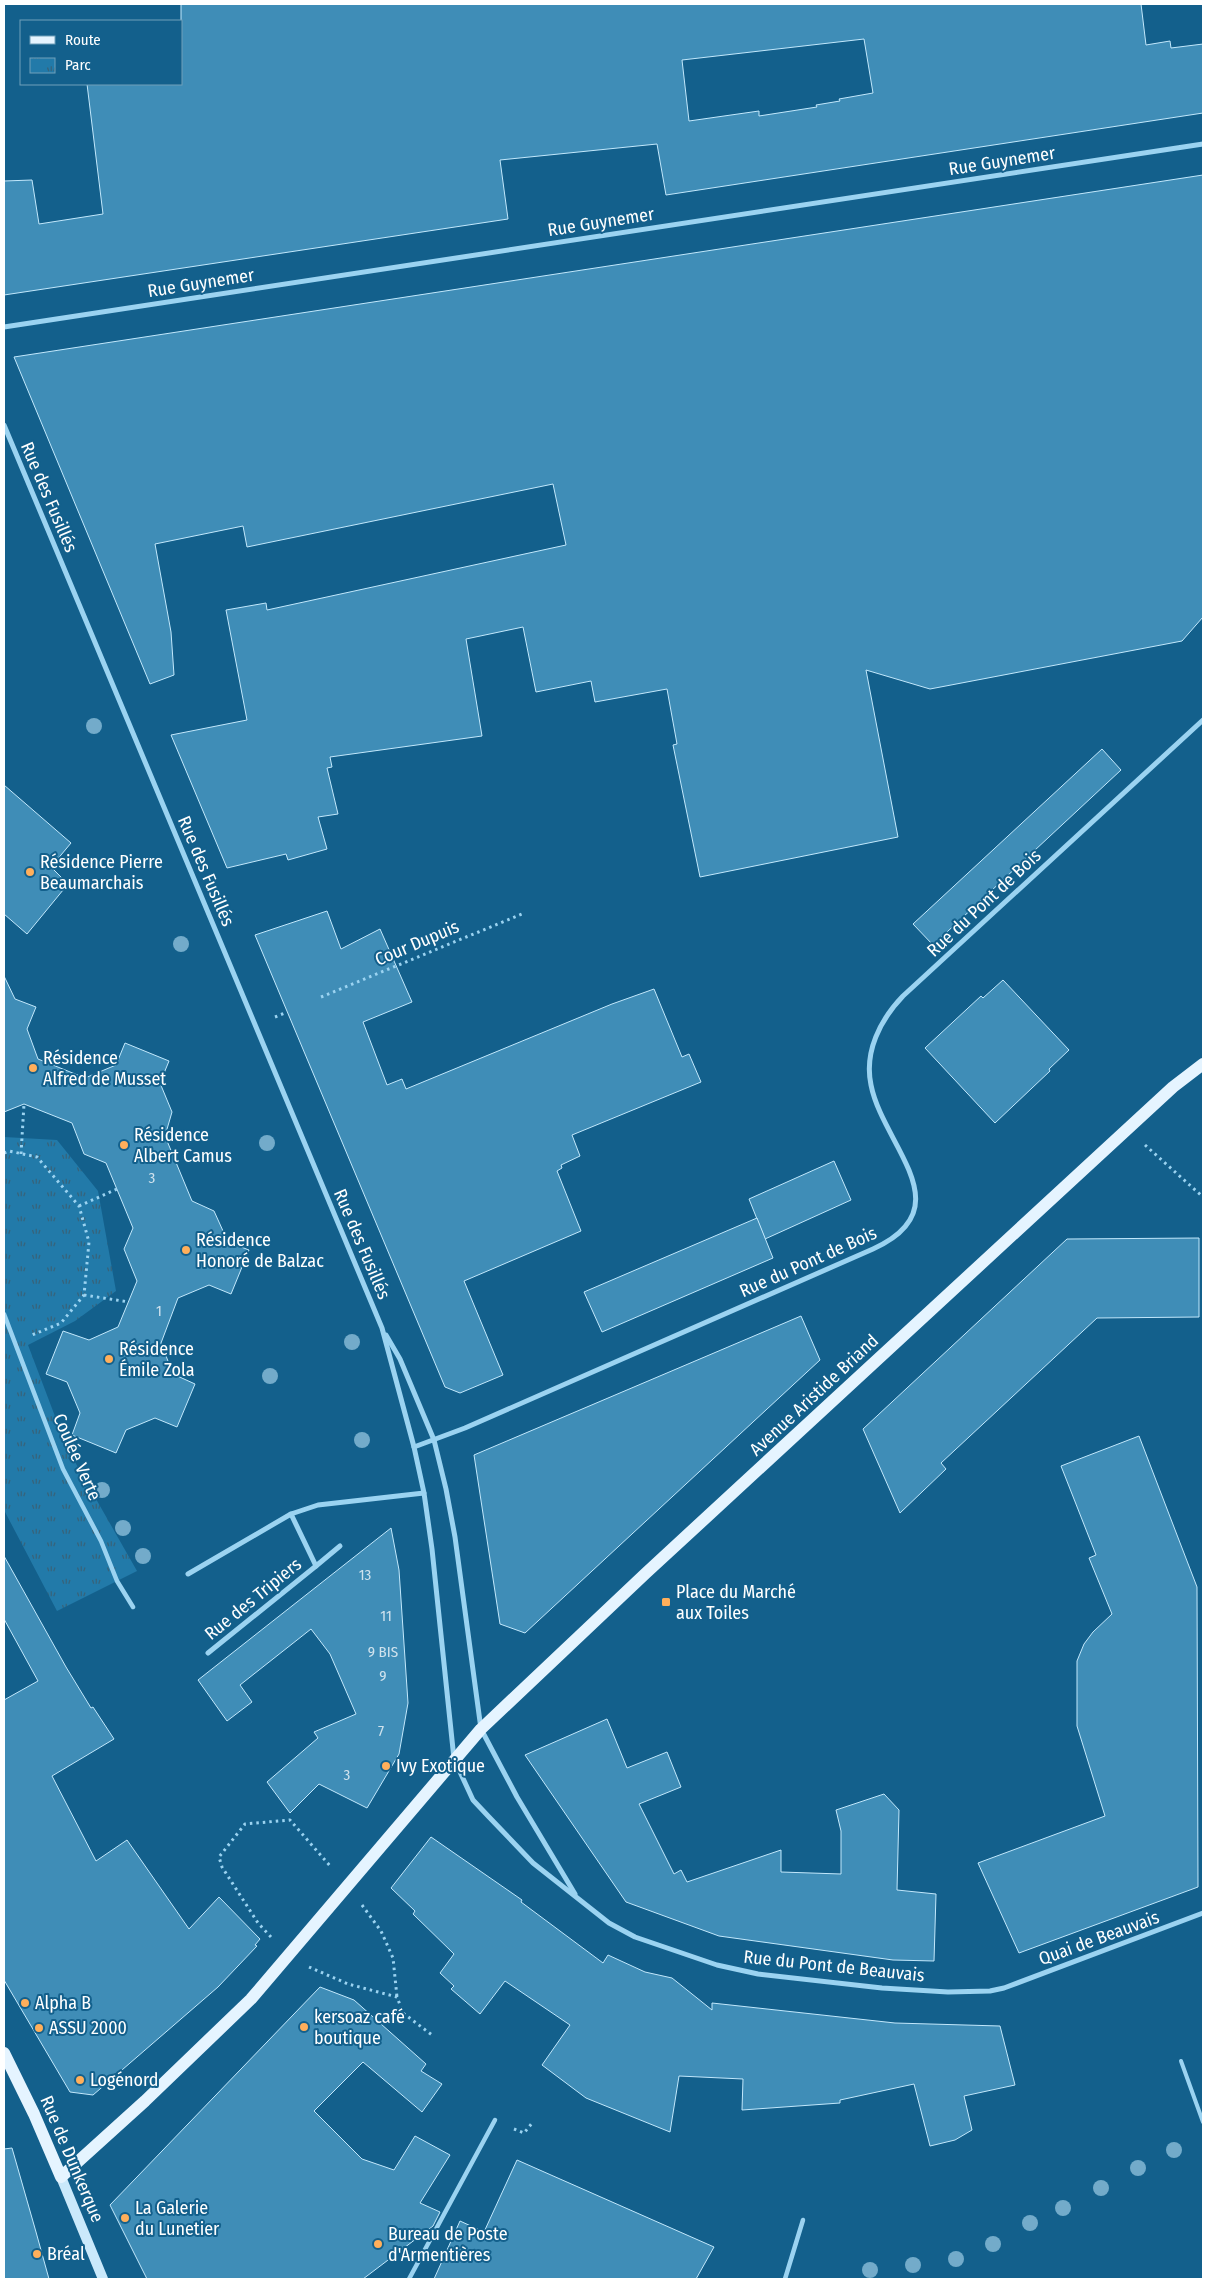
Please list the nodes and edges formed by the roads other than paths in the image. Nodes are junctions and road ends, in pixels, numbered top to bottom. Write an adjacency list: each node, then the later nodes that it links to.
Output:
1 (1203, 144): 2 (street, Rue Guynemer)
2 (4, 327)
3 (4, 425): 9 (street, Rue des Fusillés)
4 (1203, 720): 10 (street, Rue du Pont de Bois)
5 (1203, 1054): 7 (main road, Avenue Aristide Briand)
6 (1203, 1064): 7 (main road, Avenue Aristide Briand)
7 (1173, 1088): 19 (main road, Avenue Aristide Briand)
8 (4, 1314): 17 (street, Coulée Verte)
9 (382, 1328): 10 (street, Rue des Fusillés); 11 (street, Rue des Fusillés)
10 (434, 1440): 11 (street, Rue du Pont de Bois); 19 (street, Rue des Fusillés)
11 (414, 1447): 12 (street, Rue des Fusillés)
12 (424, 1493): 13 (street); 20 (street)
13 (291, 1514): 15 (street, Rue des Tripiers); 16 (street)
14 (340, 1546): 15 (street, Rue des Tripiers)
15 (316, 1566): 18 (street, Rue des Tripiers)
16 (188, 1574)
17 (133, 1608)
18 (208, 1653)
19 (481, 1729): 20 (main road); 21 (street)
20 (454, 1759): 21 (street); 28 (main road)
21 (578, 1898): 23 (street, Rue du Pont de Beauvais)
22 (1203, 1913): 23 (street, Quai de Beauvais)
23 (1004, 1988)
24 (4, 2053): 28 (main road, Rue de Dunkerque)
25 (1181, 2061): 27 (lane)
26 (495, 2120): 31 (street)
27 (1203, 2122)
28 (61, 2177): 30 (main road, Rue de Dunkerque)
29 (803, 2220): 32 (street)
30 (104, 2279)
31 (409, 2279)
32 (785, 2279)

